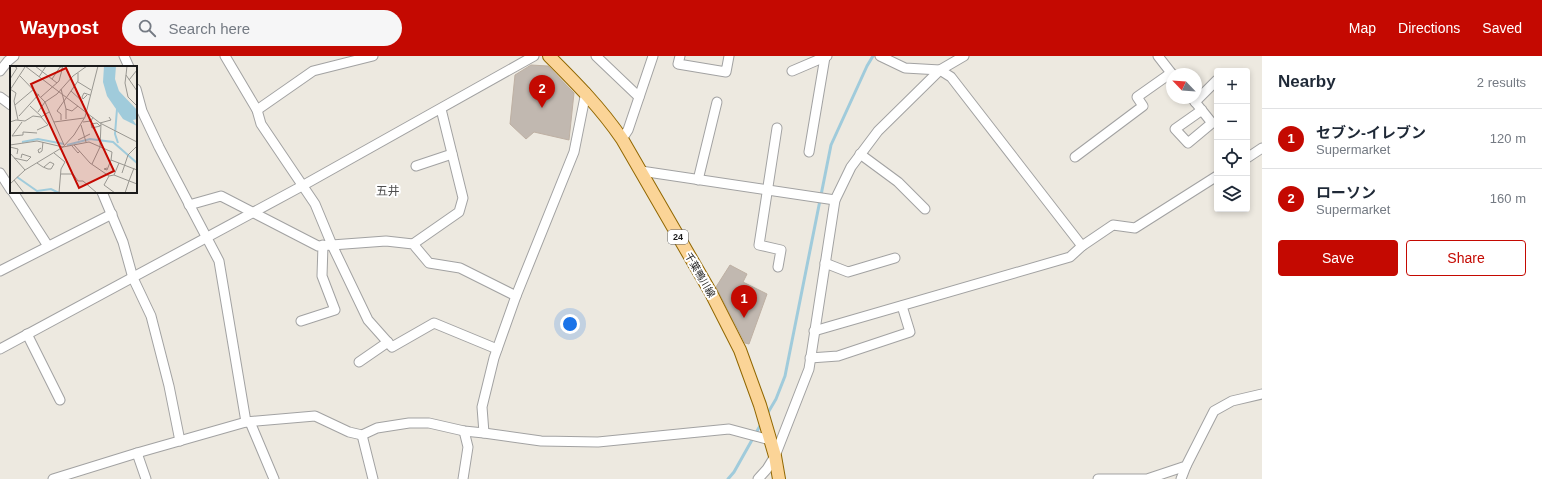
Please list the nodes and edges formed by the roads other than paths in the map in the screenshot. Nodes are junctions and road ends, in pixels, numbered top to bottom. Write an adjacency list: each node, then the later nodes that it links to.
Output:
1 (14, 56): 18 (street)
2 (124, 56): 15 (street)
3 (225, 56): 31 (street)
4 (373, 56): 31 (street)
5 (534, 56): 30 (street)
6 (549, 56): 22 (main road, 千葉鴨川線 / 24)
7 (596, 56): 26 (street)
8 (653, 56): 26 (street)
9 (680, 56): 10 (street)
10 (729, 56)
11 (880, 56): 17 (street)
12 (964, 56): 17 (street)
13 (1158, 56): 16 (street)
14 (826, 57): 19 (street); 36 (street)
15 (129, 66)
16 (1168, 68)
17 (940, 70): 38 (street); 60 (street)
18 (0, 71)
19 (792, 71)
20 (1166, 77): 40 (street)
21 (1214, 82): 23 (street)
22 (586, 92): 34 (main road, 千葉鴨川線 / 24); 66 (street)
23 (1202, 92)
24 (137, 93): 52 (street)
25 (0, 97): 28 (street)
26 (639, 98): 34 (street)
27 (717, 102): 45 (street)
28 (10, 104)
29 (1197, 104): 32 (street)
30 (441, 109): 37 (street); 46 (street)
31 (256, 110): 46 (street)
32 (1202, 110)
33 (777, 128): 48 (street)
34 (622, 139): 42 (main road, 千葉鴨川線 / 24)
35 (1262, 148): 39 (street)
36 (809, 152)
37 (452, 154): 41 (street); 57 (street)
38 (860, 154): 51 (street); 53 (street)
39 (1250, 156)
40 (1075, 157)
41 (416, 166)
42 (641, 171): 45 (street); 82 (main road, 千葉鴨川線 / 24)
43 (0, 173): 47 (street)
44 (1214, 178): 60 (street)
45 (698, 180): 48 (street)
46 (302, 186): 54 (street); 58 (street)
47 (10, 188)
48 (768, 190): 51 (street); 63 (street)
49 (13, 193): 59 (street)
50 (102, 193): 55 (street)
51 (835, 200): 62 (street)
52 (189, 205): 54 (street); 56 (street)
53 (925, 209)
54 (254, 213): 56 (street); 58 (street)
55 (112, 214): 59 (street); 65 (street)
56 (207, 238): 65 (street); 78 (street)
57 (413, 244): 58 (street); 66 (street)
58 (328, 245): 68 (street); 71 (street)
59 (48, 246): 64 (street)
60 (1082, 246): 67 (street)
61 (895, 258): 62 (street)
62 (825, 263): 69 (street)
63 (778, 267)
64 (0, 271)
65 (133, 278): 70 (street); 83 (street)
66 (516, 296): 73 (street)
67 (902, 306): 69 (street); 74 (street)
68 (301, 321)
69 (814, 331): 74 (street)
70 (27, 334): 72 (street); 77 (street)
71 (388, 342): 73 (street); 75 (street)
72 (0, 349)
73 (497, 349): 80 (street)
74 (810, 358): 85 (street)
75 (360, 362)
76 (1262, 394): 86 (street)
77 (60, 400)
78 (248, 422): 81 (street); 83 (street); 90 (street)
79 (464, 431): 80 (street); 81 (street); 92 (street)
80 (484, 433): 82 (street)
81 (362, 435): 91 (street)
82 (770, 440): 85 (main road, 千葉鴨川線 / 24)
83 (180, 441): 84 (street)
84 (137, 453): 87 (street); 89 (street)
85 (775, 456): 93 (street); 94 (main road, 千葉鴨川線 / 24)
86 (1186, 466): 95 (street); 96 (street)
87 (63, 478): 88 (street)
88 (53, 479)
89 (146, 479)
90 (274, 479)
91 (373, 479)
92 (463, 479)
93 (758, 479)
94 (779, 479)
95 (1098, 479)
96 (1181, 479)

